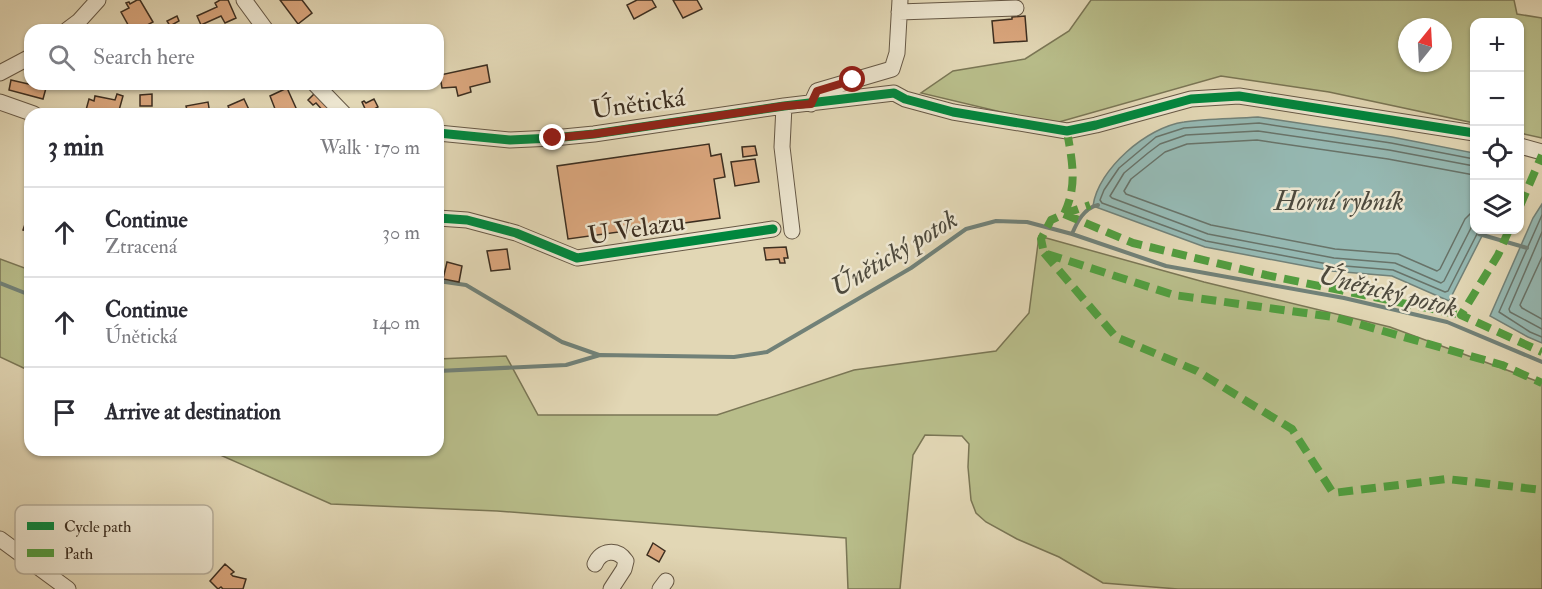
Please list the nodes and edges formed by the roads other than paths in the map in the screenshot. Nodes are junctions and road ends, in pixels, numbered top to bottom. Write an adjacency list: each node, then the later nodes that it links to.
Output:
1 (98, 0): 5 (street)
2 (244, 0): 6 (street)
3 (900, 6): 4 (street); 11 (street)
4 (1016, 8)
5 (75, 24)
6 (262, 24)
7 (24, 60): 8 (street)
8 (0, 73)
9 (321, 90): 13 (street)
10 (0, 102): 14 (street)
11 (811, 104): 12 (street, Únětická); 15 (street, Únětická)
12 (784, 106): 16 (street, Únětická); 21 (street)
13 (338, 108)
14 (24, 110)
15 (1470, 132)
16 (444, 134)
17 (1524, 147): 18 (street)
18 (1542, 152)
19 (444, 218): 20 (street, U Velazu)
20 (773, 229)
21 (792, 231)
22 (0, 539): 23 (street)
23 (15, 550)
24 (595, 564): 27 (street)
25 (48, 574): 26 (street)
26 (68, 589)
27 (611, 589)

